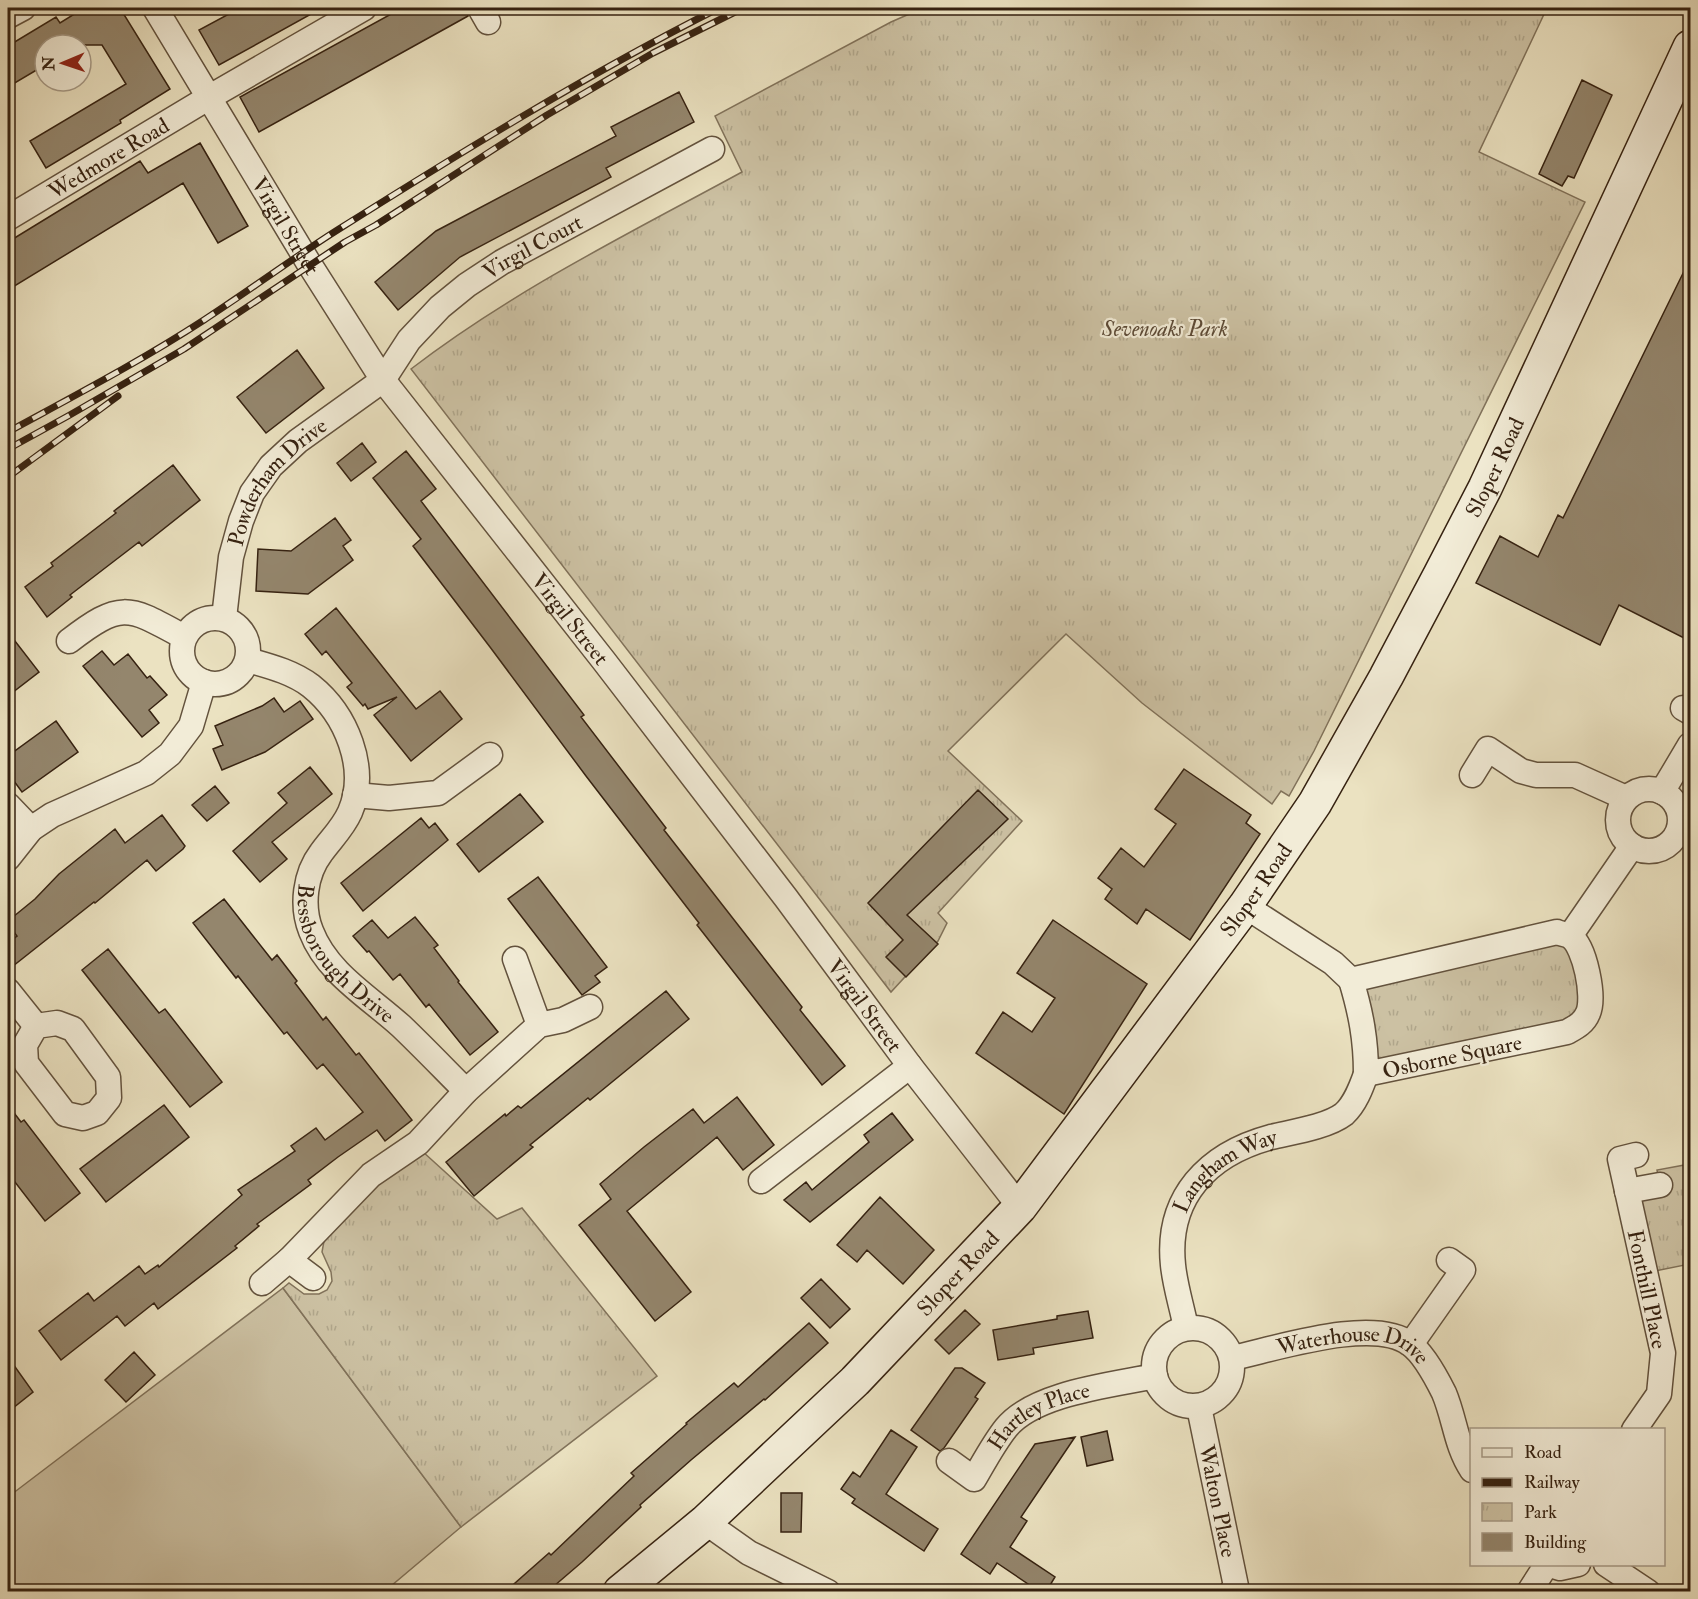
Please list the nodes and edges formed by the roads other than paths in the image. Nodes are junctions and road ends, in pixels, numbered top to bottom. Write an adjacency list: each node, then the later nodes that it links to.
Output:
1 (23, 8): 4 (street)
2 (155, 8): 6 (street, Virgil Street)
3 (364, 8): 6 (street, Wedmore Road)
4 (8, 16)
5 (1690, 47): 26 (street, Sloper Road)
6 (208, 98): 8 (street, Wedmore Road); 9 (street, Virgil Street)
7 (712, 149): 9 (street, Virgil Court)
8 (8, 218)
9 (383, 380): 10 (street, Powderham Drive); 34 (street, Virgil Street)
10 (224, 618): 11 (street); 13 (street)
11 (184, 637): 12 (street); 14 (street)
12 (69, 641)
13 (248, 660): 14 (street); 19 (street, Bessborough Drive)
14 (204, 682): 22 (street)
15 (1690, 745): 18 (street)
16 (490, 755): 19 (street)
17 (1472, 775): 20 (street)
18 (1662, 792): 20 (street); 23 (street)
19 (355, 795): 36 (street, Bessborough Drive)
20 (1626, 798): 24 (street)
21 (8, 805): 22 (street)
22 (31, 829): 25 (street)
23 (1683, 842): 24 (street)
24 (1632, 846): 27 (street)
25 (8, 858)
26 (1245, 906): 29 (street); 41 (street, Sloper Road)
27 (1570, 936): 29 (street); 35 (street, Osborne Square)
28 (515, 959): 32 (street)
29 (1351, 980): 35 (street, Osborne Square)
30 (8, 991): 33 (street)
31 (590, 1007): 32 (street)
32 (539, 1024): 36 (street)
33 (36, 1026)
34 (910, 1066): 38 (street); 41 (street, Virgil Street)
35 (1366, 1074): 46 (street, Langham Way)
36 (466, 1091): 42 (street)
37 (1636, 1155): 40 (street, Fonthill Place)
38 (761, 1181)
39 (1660, 1185): 40 (street)
40 (1627, 1191): 51 (street, Fonthill Place)
41 (1020, 1207): 54 (street, Sloper Road)
42 (289, 1260): 44 (street); 45 (street)
43 (1449, 1260): 47 (street)
44 (313, 1278)
45 (262, 1283)
46 (1186, 1328): 48 (street); 49 (street)
47 (1411, 1344): 48 (street, Waterhouse Drive); 53 (street, Waterhouse Drive)
48 (1232, 1358): 50 (street)
49 (1155, 1376): 50 (street); 52 (street, Hartley Place)
50 (1199, 1407): 61 (street, Walton Place)
51 (1635, 1428)
52 (949, 1461)
53 (1470, 1467)
54 (705, 1521): 59 (street, Sloper Road); 60 (street)
55 (1546, 1566): 62 (street)
56 (1554, 1566): 57 (street)
57 (1569, 1566)
58 (1609, 1566): 63 (street)
59 (620, 1592)
60 (828, 1592)
61 (1231, 1592)
62 (1528, 1592)
63 (1647, 1592)

